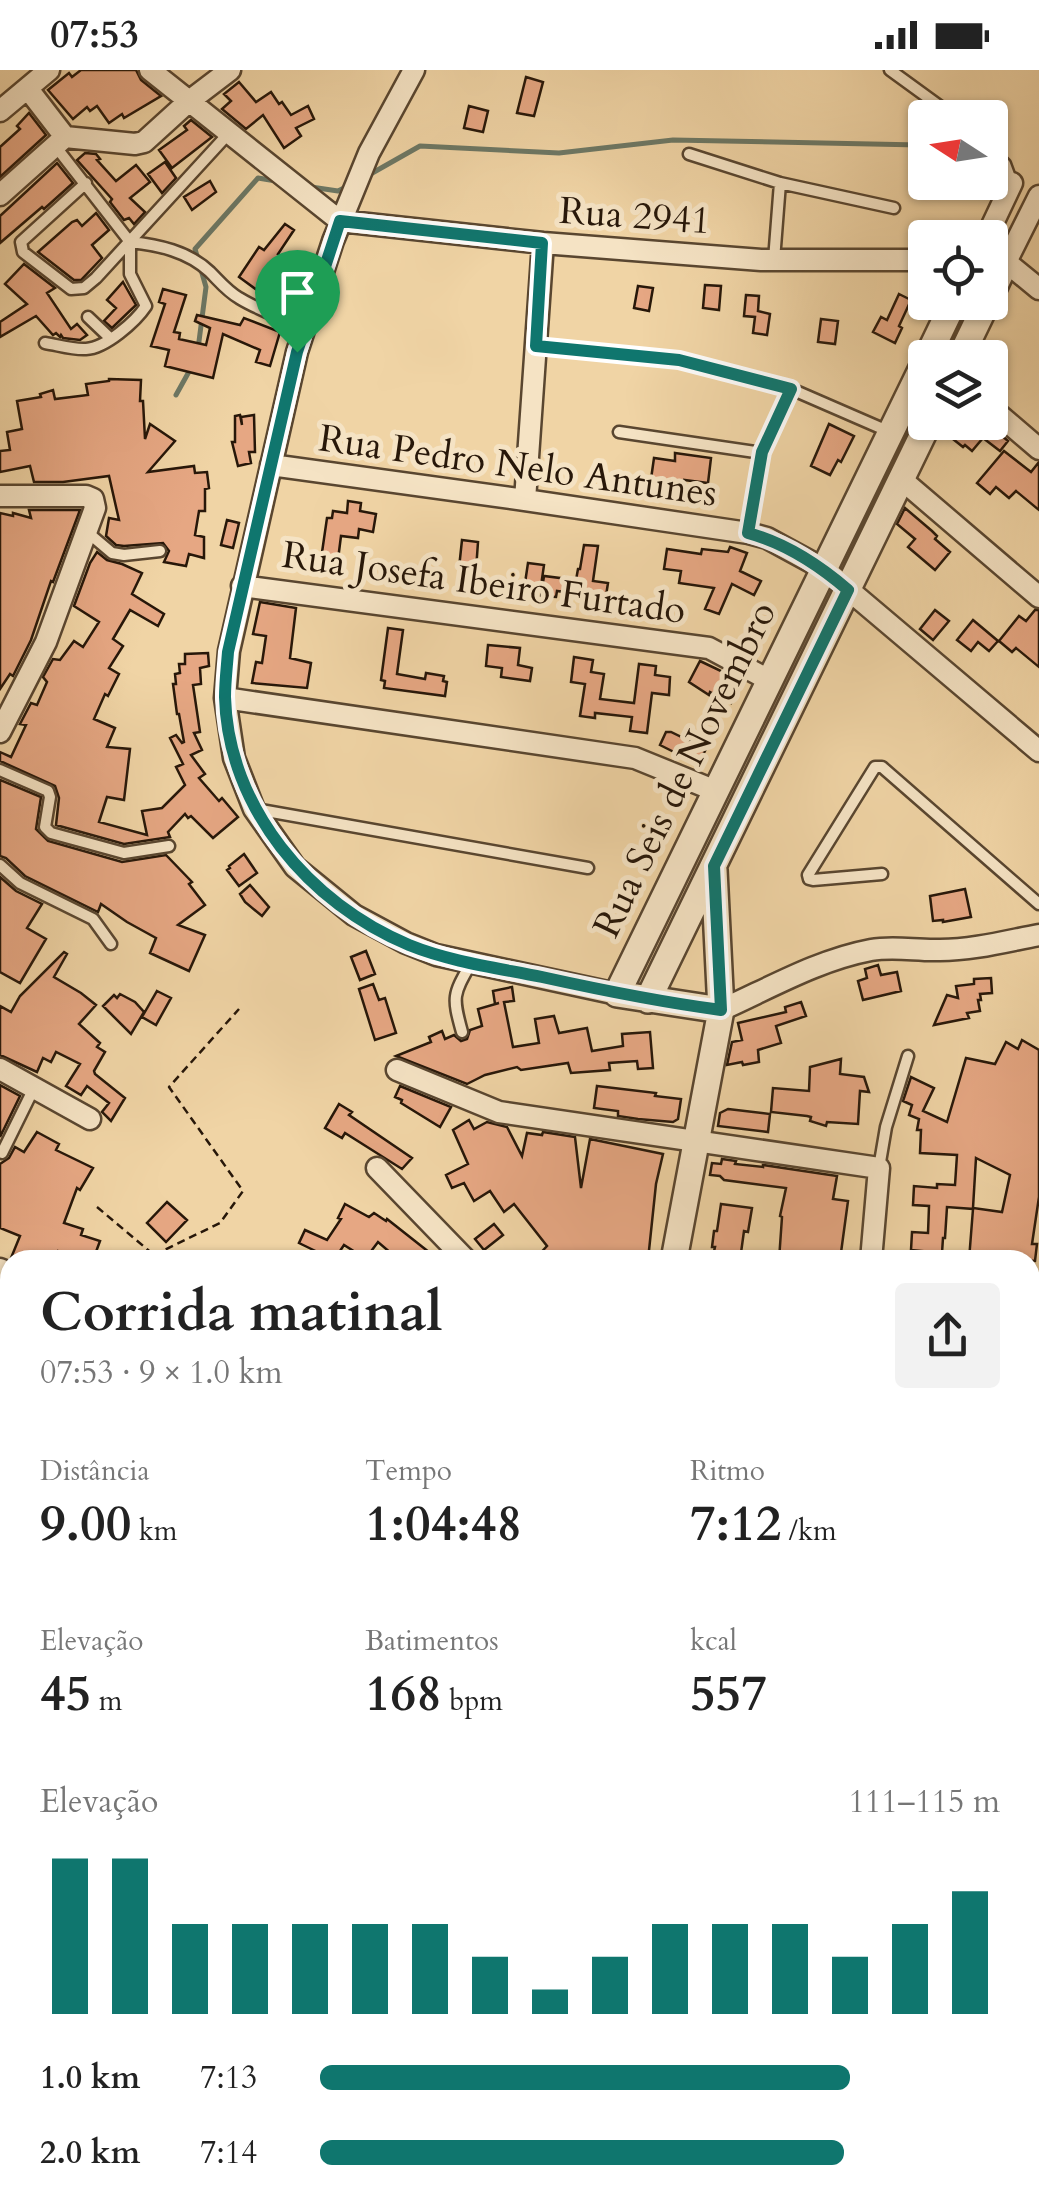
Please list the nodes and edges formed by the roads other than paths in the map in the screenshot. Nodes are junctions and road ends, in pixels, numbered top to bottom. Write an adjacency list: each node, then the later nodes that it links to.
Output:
1 (50, 70): 6 (street)
2 (150, 70): 8 (street)
3 (230, 70): 8 (street)
4 (414, 70): 21 (street)
5 (890, 70): 7 (lane)
6 (28, 88): 9 (street); 11 (street)
7 (931, 100)
8 (188, 102): 10 (street); 11 (street)
9 (0, 112)
10 (228, 134): 21 (street); 22 (lane)
11 (61, 142): 15 (lane); 17 (street)
12 (690, 154): 14 (lane)
13 (1008, 172): 16 (lane)
14 (780, 182): 19 (lane); 25 (lane)
15 (86, 183): 22 (lane); 22 (lane)
16 (1012, 183): 20 (street)
17 (0, 195)
18 (1039, 196): 24 (street)
19 (894, 208)
20 (995, 220)
21 (340, 221): 23 (street, Rua 2941); 30 (street)
22 (130, 242): 30 (lane); 31 (lane)
23 (542, 243): 25 (street, Rua 2941); 33 (street)
24 (1008, 245)
25 (774, 260): 26 (street, Rua 2941)
26 (908, 260)
27 (1008, 268): 28 (street)
28 (1039, 289)
29 (88, 317): 31 (lane)
30 (305, 328): 42 (street)
31 (110, 338): 32 (lane)
32 (45, 342)
33 (536, 346): 34 (lane); 45 (street)
34 (791, 389): 38 (lane); 41 (lane)
35 (908, 397): 38 (street, Rua Seis de Novembro)
36 (1008, 423): 40 (street)
37 (619, 432): 41 (lane)
38 (891, 432): 49 (street, Rua Seis de Novembro)
39 (919, 440): 43 (street, Rua Seis de Novembro)
40 (1039, 448)
41 (762, 452): 47 (lane)
42 (271, 465): 45 (street, Rua Pedro Nelo Antunes); 50 (street)
43 (901, 479): 51 (street, Rua Seis de Novembro); 52 (street)
44 (0, 496): 46 (street)
45 (525, 500): 47 (street, Rua Pedro Nelo Antunes)
46 (86, 531): 48 (lane); 55 (street)
47 (748, 533): 49 (street, Rua Pedro Nelo Antunes)
48 (160, 551)
49 (824, 570): 51 (street, Rua Pedro Nelo Antunes); 53 (street, Rua Seis de Novembro)
50 (242, 586): 53 (street, Rua Josefa Ibeiro Furtado); 54 (street)
51 (848, 590): 56 (street, Rua Pedro Nelo Antunes); 62 (street, Rua Seis de Novembro)
52 (1039, 597)
53 (769, 680): 58 (street, Rua Seis de Novembro)
54 (225, 698): 58 (street); 59 (street)
55 (0, 732)
56 (1039, 752)
57 (0, 770): 60 (lane)
58 (716, 791): 69 (street, Rua Seis de Novembro)
59 (254, 809): 63 (lane); 68 (street)
60 (169, 846)
61 (0, 865): 67 (lane)
62 (714, 866): 70 (street, Rua Seis de Novembro); 71 (street)
63 (588, 868)
64 (882, 874): 65 (lane)
65 (1039, 904)
66 (1039, 935): 71 (street)
67 (110, 944)
68 (471, 962): 69 (street); 72 (lane)
69 (617, 994): 70 (street)
70 (648, 1000): 71 (street)
71 (721, 1010): 78 (street)
72 (462, 1032)
73 (908, 1056): 81 (lane)
74 (0, 1070): 76 (street)
75 (397, 1070): 78 (street)
76 (34, 1088): 77 (street); 79 (lane)
77 (90, 1119)
78 (695, 1142): 81 (street); 83 (street)
79 (2, 1154)
80 (376, 1168): 82 (street)
81 (879, 1168): 84 (street)
82 (456, 1250)
83 (676, 1250)
84 (872, 1250)

